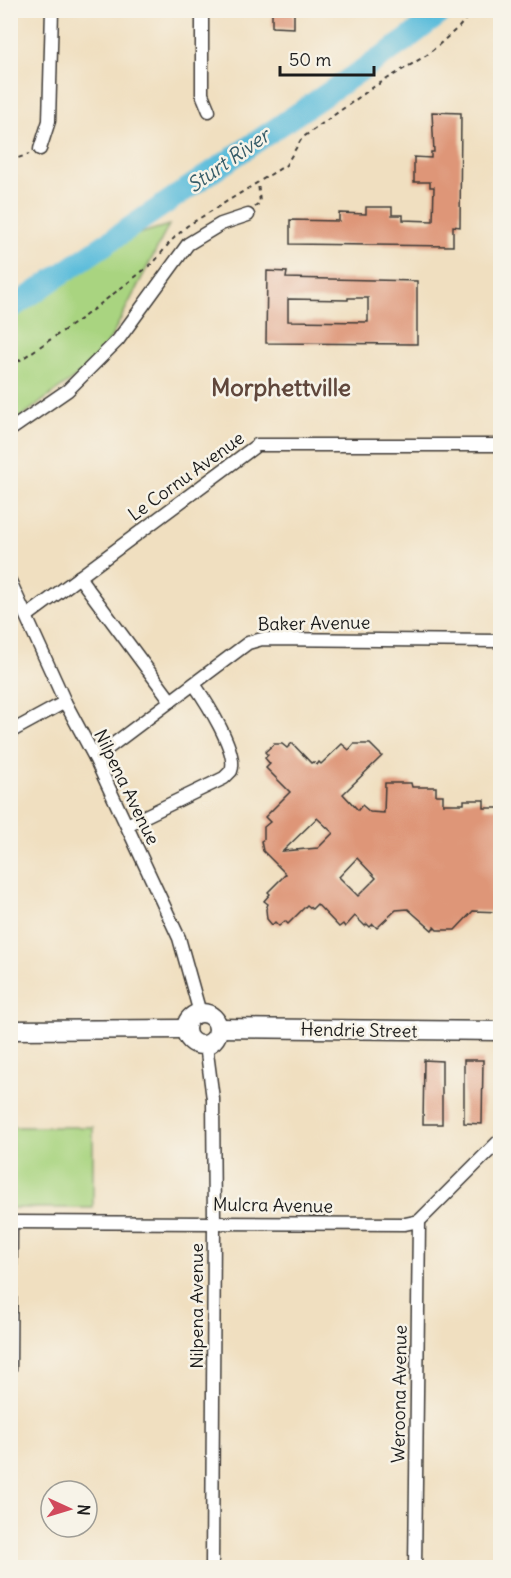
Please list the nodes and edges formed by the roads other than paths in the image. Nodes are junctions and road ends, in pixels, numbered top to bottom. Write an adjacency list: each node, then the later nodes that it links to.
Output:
1 (51, 10): 4 (street)
2 (202, 10): 3 (street)
3 (209, 111)
4 (40, 149)
5 (248, 215): 6 (street)
6 (10, 430)
7 (501, 445): 8 (street, Le Cornu Avenue)
8 (79, 577): 10 (street, Le Cornu Avenue); 13 (street)
9 (10, 580): 10 (street, Nilpena Avenue)
10 (27, 616): 14 (street, Nilpena Avenue)
11 (501, 641): 12 (street, Baker Avenue)
12 (194, 684): 13 (street, Baker Avenue); 17 (street)
13 (171, 701): 16 (street, Baker Avenue)
14 (65, 702): 15 (street); 16 (street, Nilpena Avenue)
15 (10, 732)
16 (95, 758): 17 (street, Nilpena Avenue)
17 (126, 825): 18 (street, Nilpena Avenue)
18 (200, 1013): 19 (street); 21 (street)
19 (218, 1028): 22 (street, Hendrie Street); 23 (street)
20 (10, 1029): 21 (street)
21 (186, 1029): 23 (street)
22 (501, 1031)
23 (206, 1045): 27 (street, Nilpena Avenue)
24 (501, 1140): 25 (street)
25 (419, 1221): 27 (street, Mulcra Avenue); 30 (street, Weroona Avenue)
26 (11, 1222): 27 (street, Mulcra Avenue); 28 (street)
27 (214, 1222): 29 (street, Nilpena Avenue)
28 (10, 1369)
29 (212, 1568)
30 (415, 1568)

